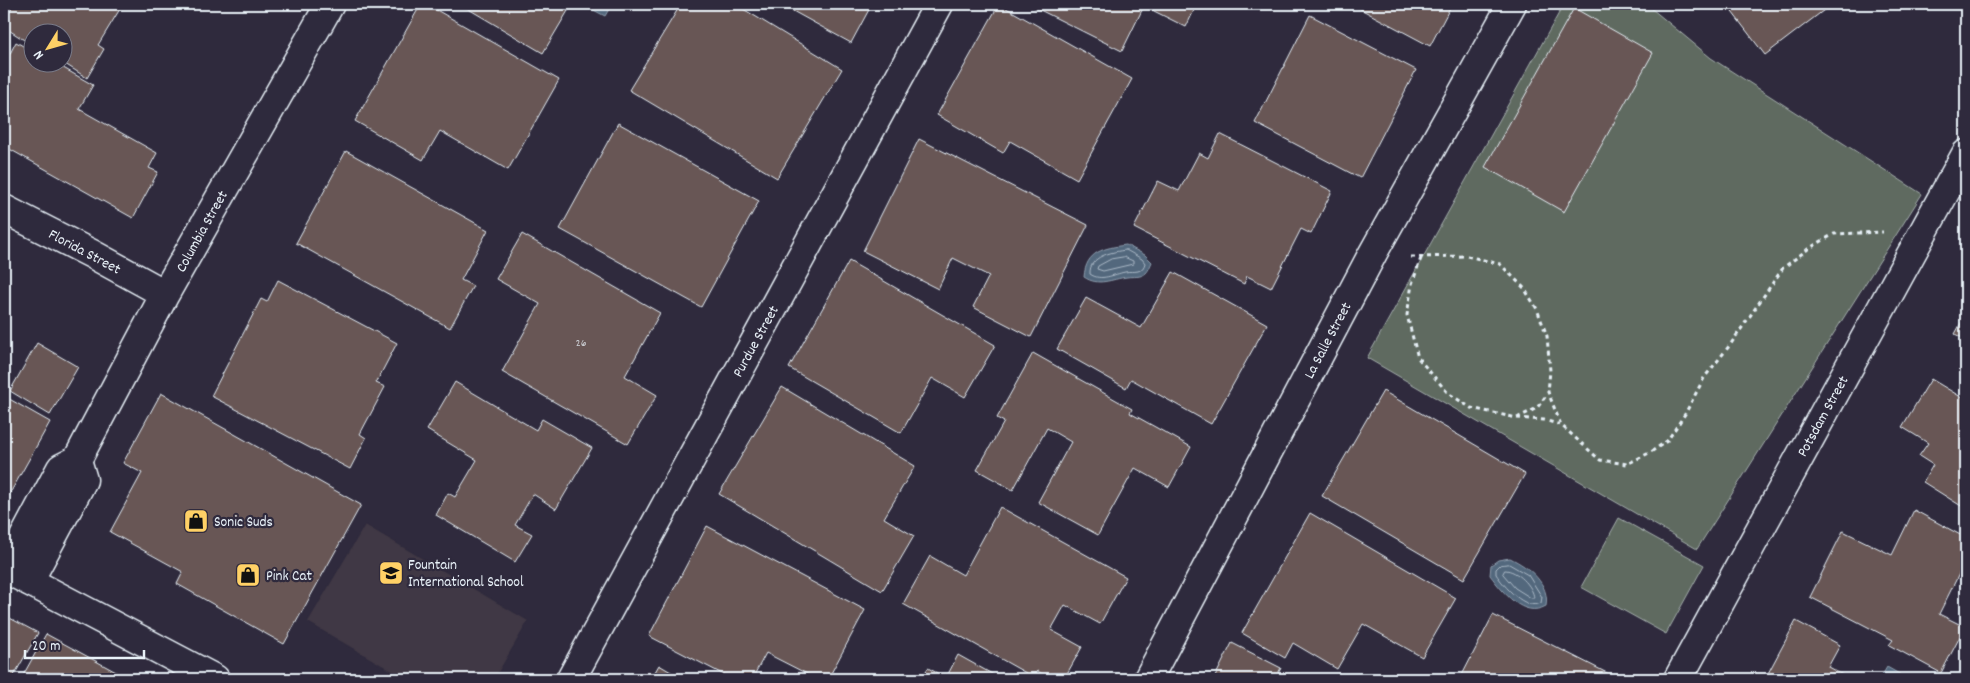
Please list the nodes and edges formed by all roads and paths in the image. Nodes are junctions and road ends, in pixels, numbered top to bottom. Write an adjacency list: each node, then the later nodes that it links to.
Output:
1 (330, 4): 9 (street, Columbia Street)
2 (939, 4): 15 (street, Purdue Street)
3 (1512, 4): 7 (street, La Salle Street)
4 (1966, 154): 6 (street, Potsdam Street)
5 (4, 209): 9 (street, Florida Street)
6 (1916, 243): 12 (path); 17 (street, Potsdam Street)
7 (1373, 253): 8 (path); 16 (street, La Salle Street)
8 (1421, 258): 10 (path); 11 (path)
9 (165, 294): 13 (street, Columbia Street)
10 (1548, 392): 11 (path); 12 (path)
11 (1517, 418): 12 (path)
12 (1561, 425)
13 (13, 572): 14 (street)
14 (215, 679)
15 (571, 679)
16 (1148, 679)
17 (1678, 679)

